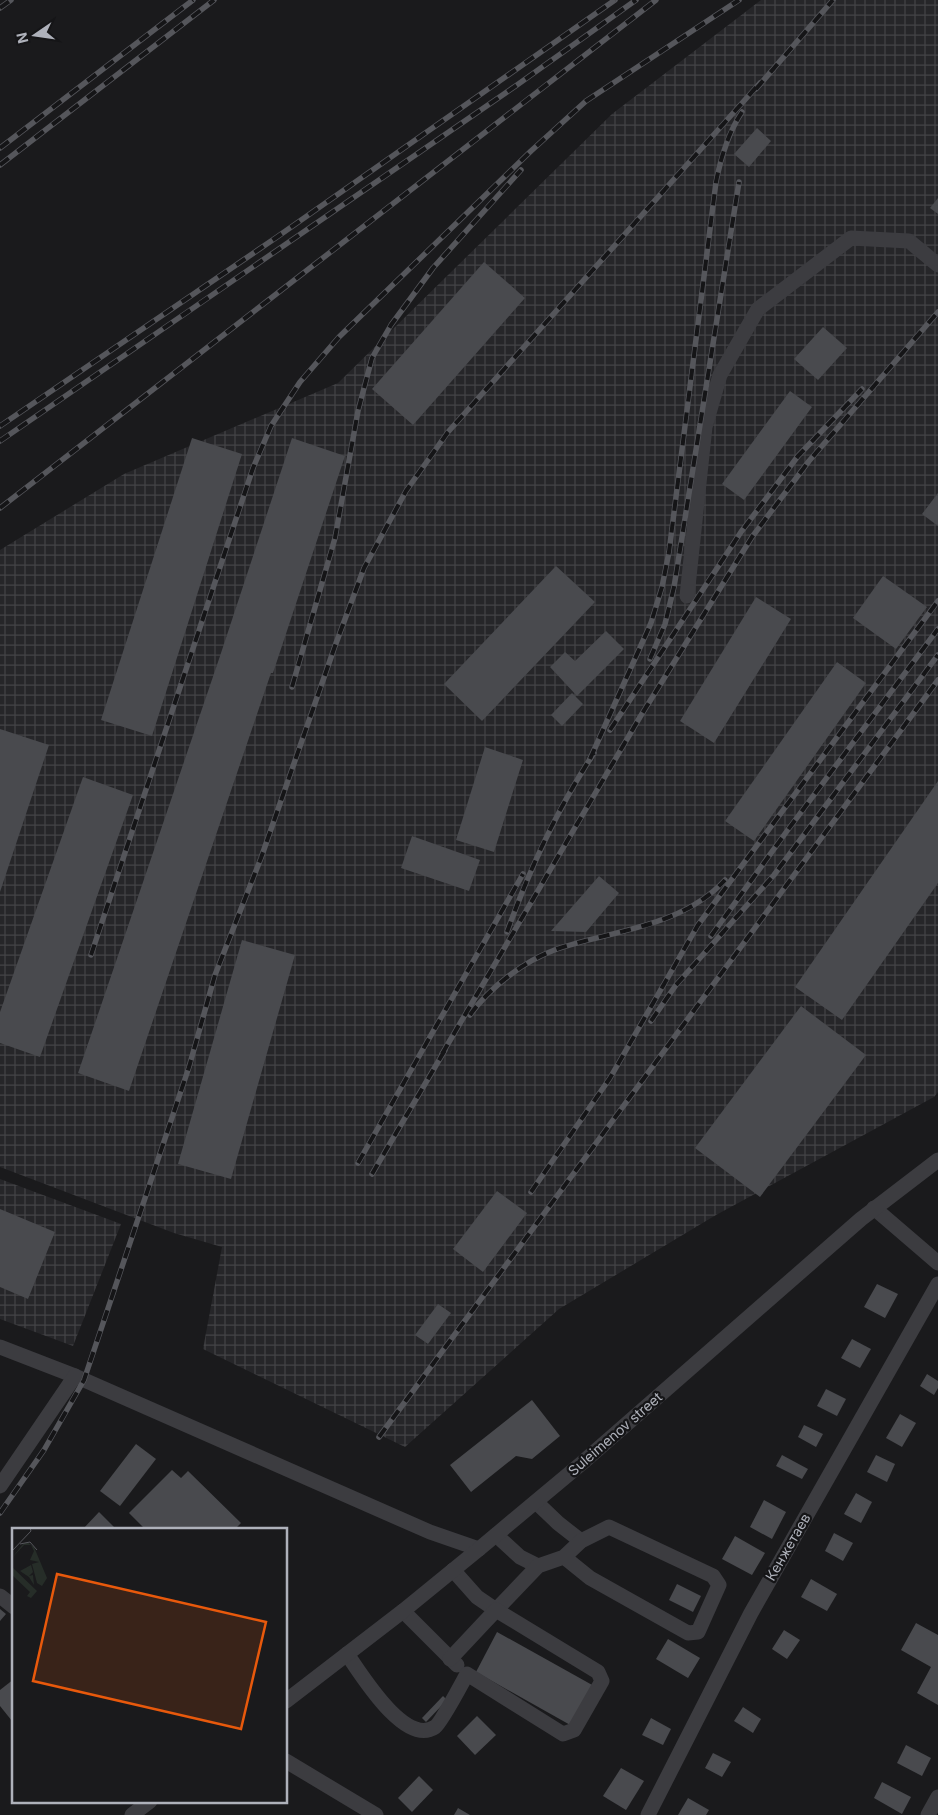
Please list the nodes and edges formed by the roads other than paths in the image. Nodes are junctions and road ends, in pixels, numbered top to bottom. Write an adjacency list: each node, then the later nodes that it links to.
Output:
1 (938, 265): 2 (street)
2 (687, 596)
3 (938, 1160): 4 (street, Suleimenov street)
4 (874, 1208): 5 (street); 10 (street, Suleimenov street)
5 (938, 1263)
6 (938, 1284): 30 (street, Кенжетаев)
7 (0, 1346): 8 (street)
8 (75, 1376): 9 (street); 13 (street)
9 (0, 1486)
10 (536, 1502): 11 (street, Suleimenov street); 12 (street)
11 (496, 1535): 13 (street, Suleimenov street); 15 (street)
12 (581, 1541): 14 (street); 14 (street)
13 (479, 1549): 16 (street, Suleimenov street)
14 (564, 1557): 15 (street)
15 (538, 1566): 19 (street)
16 (453, 1570): 19 (street); 20 (street, Suleimenov street)
17 (0, 1596): 18 (street)
18 (12, 1605)
19 (496, 1610): 22 (street); 23 (street)
20 (403, 1611): 21 (street, Suleimenov street); 22 (street)
21 (347, 1654): 23 (street); 24 (street, Suleimenov street)
22 (450, 1659): 23 (street)
23 (468, 1674)
24 (288, 1699)
25 (288, 1762): 29 (street)
26 (938, 1797): 31 (street)
27 (149, 1802): 28 (street)
28 (132, 1815)
29 (376, 1815)
30 (648, 1815)
31 (928, 1815)

